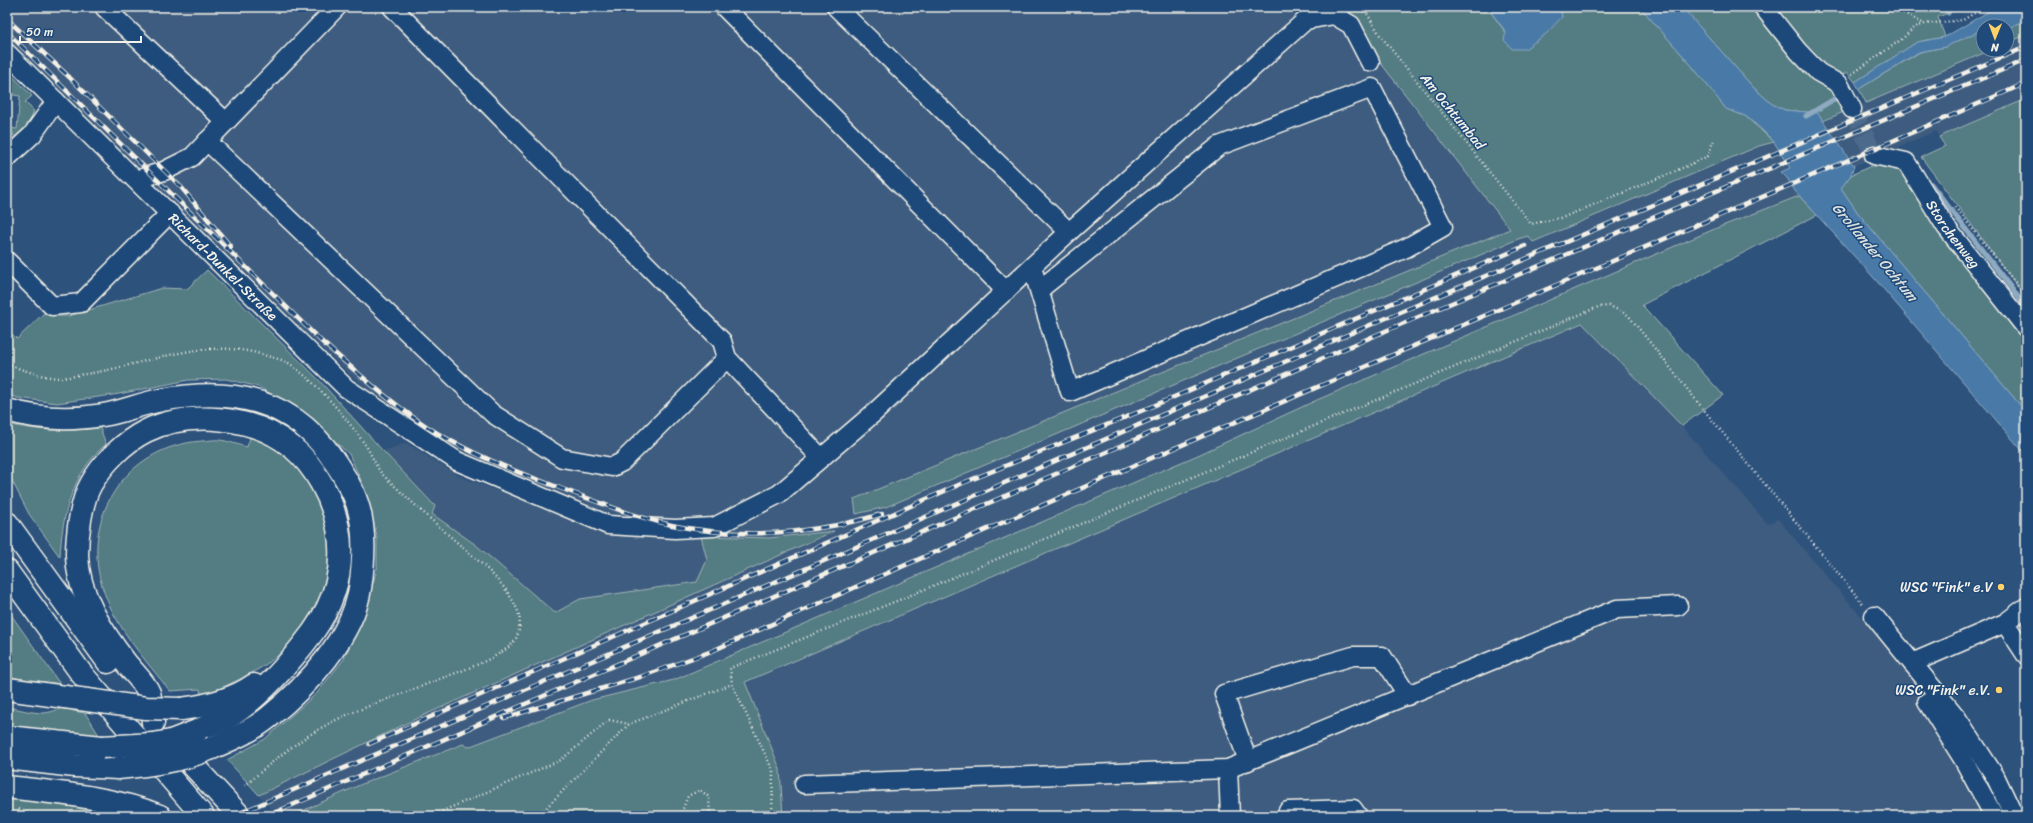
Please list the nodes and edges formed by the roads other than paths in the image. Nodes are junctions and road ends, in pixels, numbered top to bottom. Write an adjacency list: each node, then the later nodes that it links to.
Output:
1 (104, 7): 12 (lane)
2 (337, 7): 12 (lane)
3 (392, 7): 24 (lane)
4 (724, 7): 22 (lane)
5 (836, 7): 18 (lane)
6 (1763, 7): 11 (lane)
7 (1305, 14): 9 (lane); 18 (lane, Richard-Dunkel-Straße)
8 (7, 53): 10 (lane, Richard-Dunkel-Straße)
9 (1370, 62)
10 (56, 101): 15 (lane); 16 (lane, Richard-Dunkel-Straße)
11 (1852, 109)
12 (226, 122): 13 (lane)
13 (207, 141): 16 (lane); 24 (lane)
14 (1874, 154): 23 (lane, Storchenweg)
15 (7, 158)
16 (136, 180): 17 (lane, Richard-Dunkel-Straße)
17 (170, 213): 19 (lane); 26 (lane, Richard-Dunkel-Straße)
18 (1069, 232): 20 (lane, Richard-Dunkel-Straße)
19 (7, 261)
20 (1032, 267): 21 (lane); 22 (lane, Richard-Dunkel-Straße)
21 (1039, 290): 21 (lane)
22 (1006, 291): 26 (lane, Richard-Dunkel-Straße)
23 (2026, 328)
24 (728, 358): 26 (lane)
25 (7, 410): 41 (highway, bridge)
26 (821, 458)
27 (7, 524): 39 (highway)
28 (7, 571): 47 (highway)
29 (1678, 606): 37 (lane)
30 (2026, 607): 32 (lane)
31 (1874, 616): 35 (lane)
32 (2004, 623): 33 (lane); 35 (lane)
33 (2026, 655)
34 (290, 661): 36 (highway, bridge); 39 (highway); 40 (highway, bridge)
35 (1912, 663): 53 (lane)
36 (7, 688)
37 (1408, 696): 42 (lane); 42 (lane)
38 (1927, 702): 52 (lane)
39 (153, 723): 48 (highway)
40 (7, 738)
41 (7, 758)
42 (1248, 761): 43 (lane)
43 (1228, 769): 44 (lane); 49 (lane)
44 (804, 784)
45 (7, 787): 46 (highway)
46 (160, 816)
47 (203, 816)
48 (240, 816)
49 (1230, 816)
50 (1286, 816): 51 (lane)
51 (1358, 816)
52 (1994, 816)
53 (2014, 816)

